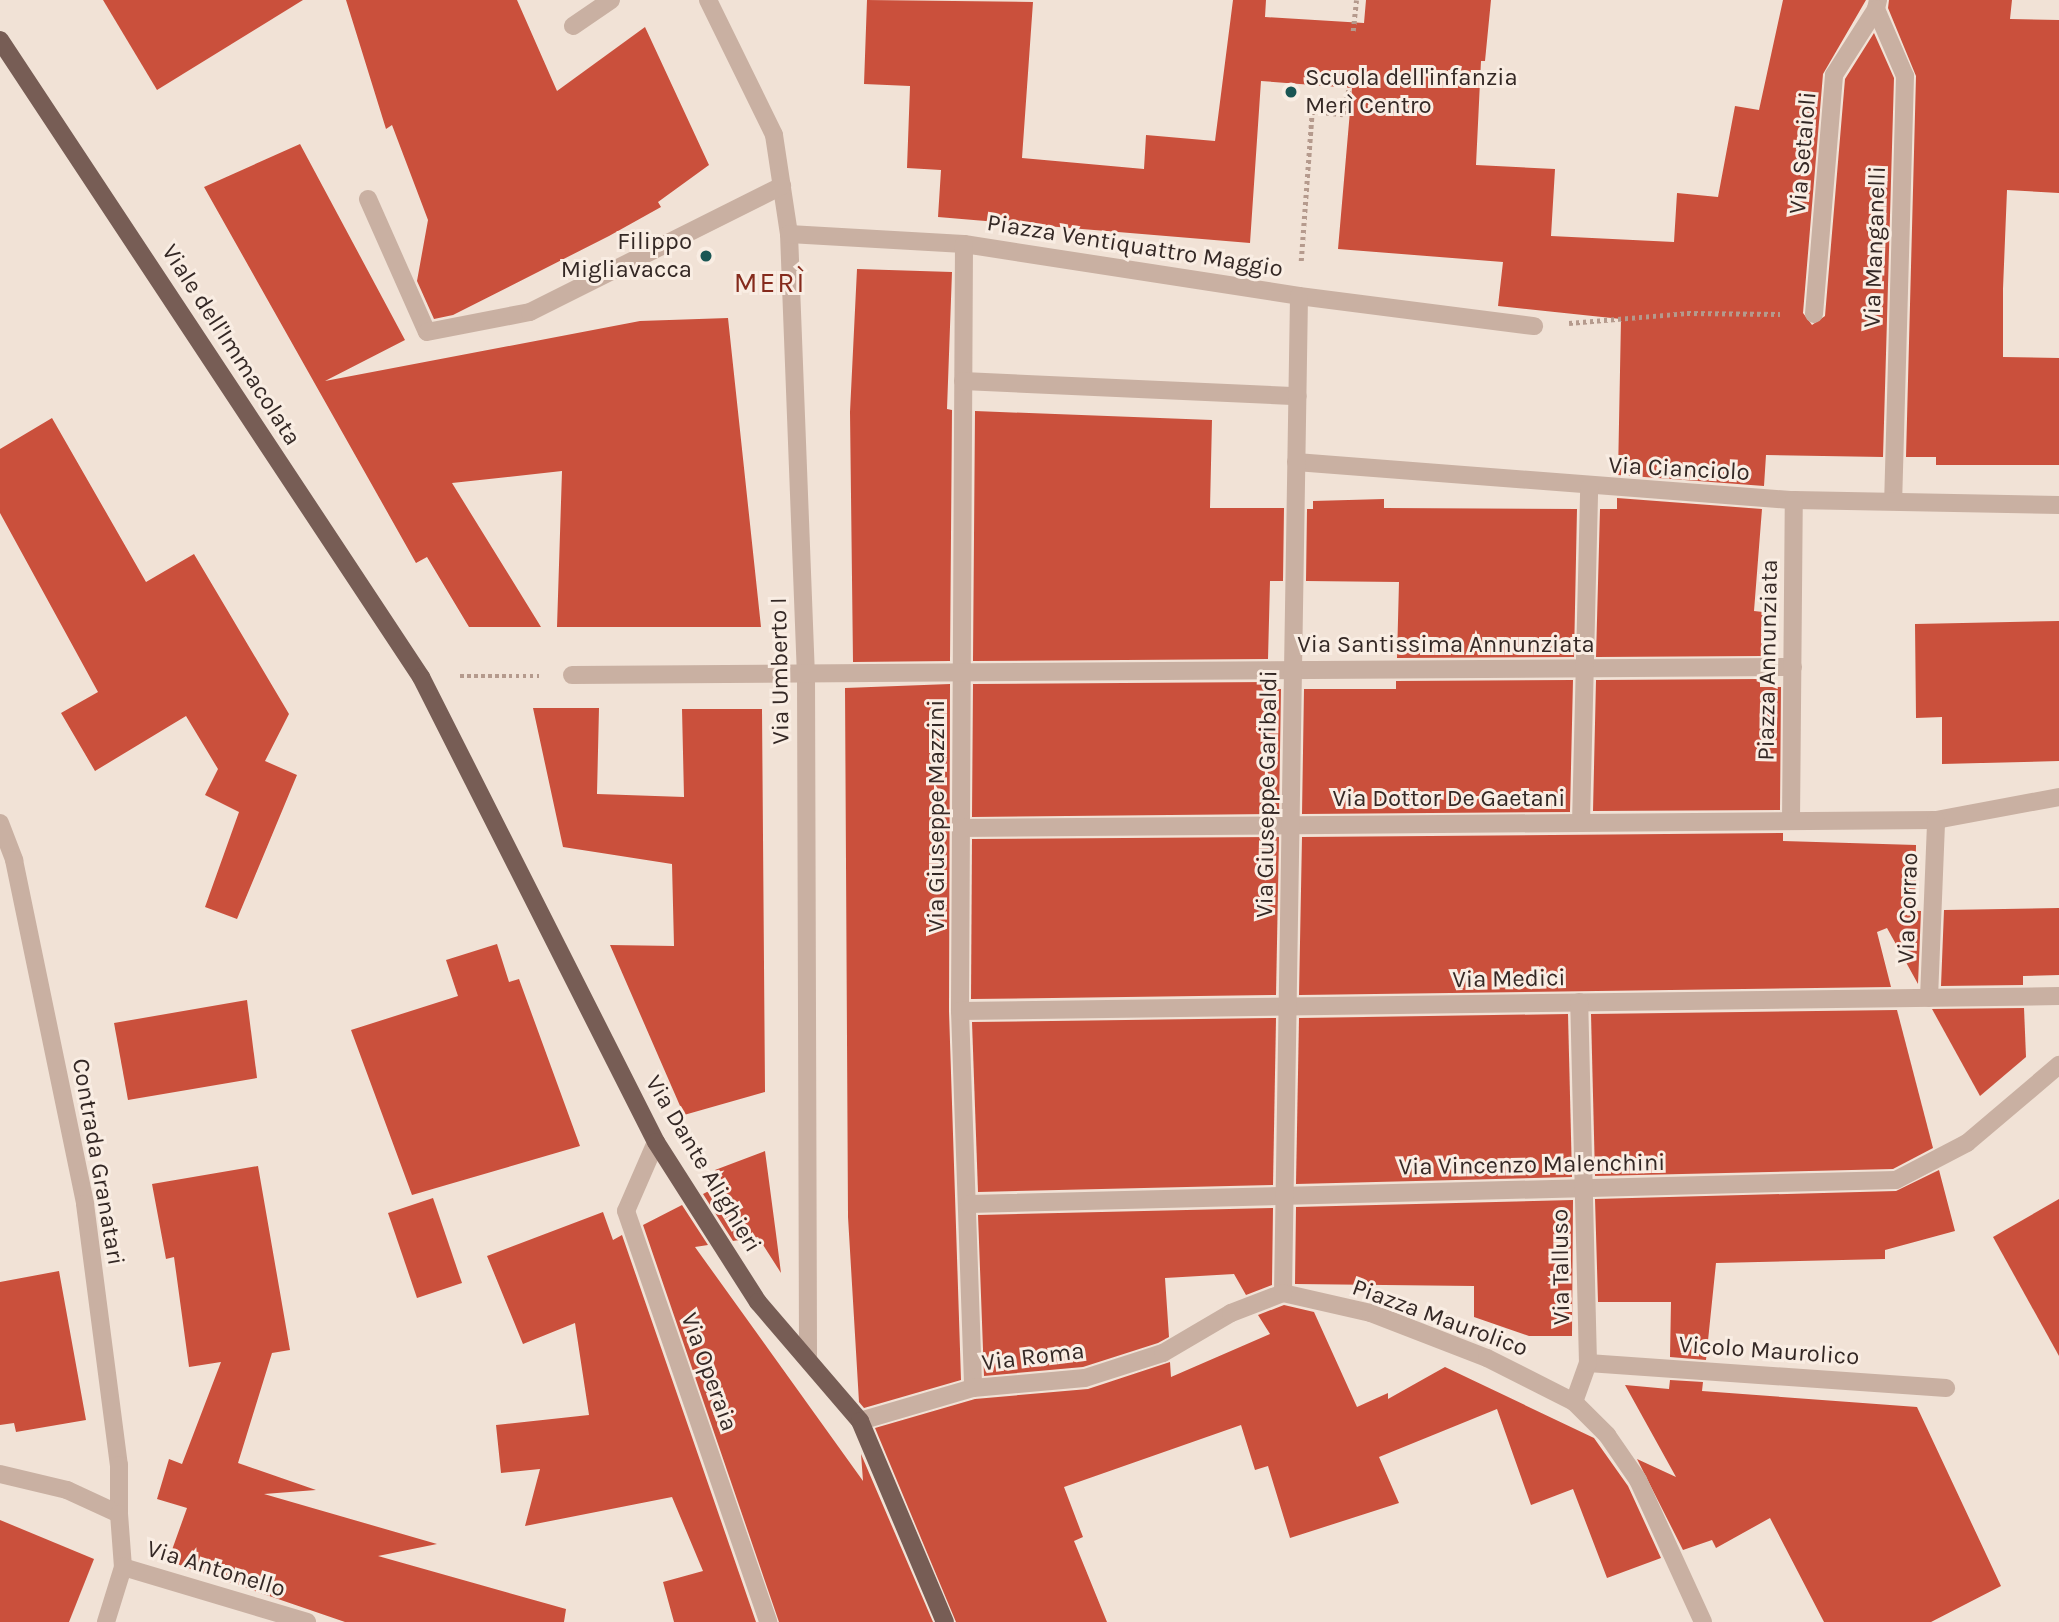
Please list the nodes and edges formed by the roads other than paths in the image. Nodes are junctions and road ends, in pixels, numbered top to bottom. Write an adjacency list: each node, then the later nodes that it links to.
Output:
1 (611, 0): 4 (street)
2 (708, 0): 6 (street, Via Umberto I)
3 (1877, 5): 11 (street, Via Setaioli); 18 (street, Via Manganelli)
4 (573, 26)
5 (0, 40): 26 (main road, Viale dell'Immacolata)
6 (782, 186): 7 (street); 8 (street, Via Umberto I)
7 (368, 198)
8 (789, 234): 9 (street, Piazza Ventiquattro Maggio); 24 (street, Via Umberto I)
9 (964, 244): 10 (street, Piazza Ventiquattro Maggio); 13 (street, Via Giuseppe Mazzini)
10 (1299, 296): 12 (street, Piazza Ventiquattro Maggio); 14 (street, Via Giuseppe Garibaldi)
11 (1814, 314)
12 (1534, 326)
13 (963, 381): 14 (street); 23 (street, Via Giuseppe Mazzini)
14 (1298, 396): 15 (street, Via Giuseppe Garibaldi)
15 (1296, 462): 16 (street, Via Cianciolo); 22 (street, Via Giuseppe Garibaldi)
16 (1589, 488): 17 (street, Via Cianciolo); 21 (street)
17 (1794, 500): 18 (street, Via Cianciolo); 20 (street, Piazza Annunziata)
18 (1893, 501): 19 (street, Via Cianciolo)
19 (2059, 505)
20 (1793, 667): 21 (street, Via Santissima Annunziata); 29 (street, Piazza Annunziata)
21 (1585, 668): 22 (street, Via Santissima Annunziata); 31 (street)
22 (1294, 670): 23 (street, Via Santissima Annunziata); 32 (street, Via Giuseppe Garibaldi)
23 (962, 673): 24 (street, Via Santissima Annunziata); 33 (street, Via Giuseppe Mazzini)
24 (806, 674): 25 (street, Via Santissima Annunziata); 45 (street, Via Umberto I)
25 (572, 675)
26 (421, 677): 40 (main road, Via Dante Alighieri)
27 (2059, 797): 28 (street, Via Dottor De Gaetani)
28 (1936, 820): 29 (street, Via Dottor De Gaetani); 35 (street, Via Corrao)
29 (1791, 821): 31 (street, Via Dottor De Gaetani)
30 (0, 823): 52 (street, Contrada Granatari)
31 (1581, 823): 32 (street, Via Dottor De Gaetani)
32 (1290, 825): 33 (street, Via Dottor De Gaetani); 37 (street, Via Giuseppe Garibaldi)
33 (961, 828): 38 (street, Via Giuseppe Mazzini)
34 (2059, 996): 35 (street, Via Medici)
35 (1930, 998): 36 (street, Via Medici)
36 (1579, 1002): 37 (street, Via Medici); 41 (street, Via Talluso)
37 (1287, 1006): 38 (street, Via Medici); 42 (street, Via Giuseppe Garibaldi)
38 (960, 1011): 43 (street, Via Giuseppe Mazzini)
39 (2059, 1065): 41 (street, Via Vincenzo Malenchini)
40 (656, 1142): 45 (main road, Via Dante Alighieri); 56 (street, Via Operaia)
41 (1584, 1188): 42 (street, Via Vincenzo Malenchini); 46 (street, Via Talluso)
42 (1285, 1195): 43 (street, Via Vincenzo Malenchini); 44 (street, Via Giuseppe Garibaldi)
43 (969, 1204): 47 (street, Via Giuseppe Mazzini)
44 (1283, 1293): 47 (street, Via Roma); 49 (street, Piazza Maurolico)
45 (808, 1358): 50 (main road, Via Dante Alighieri)
46 (1588, 1363): 48 (street, Vicolo Maurolico); 49 (street, Via Talluso)
47 (973, 1388): 50 (street, Via Roma)
48 (1946, 1388)
49 (1574, 1402): 58 (street, Piazza Maurolico)
50 (859, 1421): 57 (main road, Via Dante Alighieri)
51 (0, 1474): 52 (street)
52 (119, 1514): 53 (street, Via Antonello)
53 (123, 1567): 54 (street); 55 (street, Via Antonello)
54 (106, 1622)
55 (307, 1622)
56 (768, 1622)
57 (945, 1622)
58 (1703, 1622)

